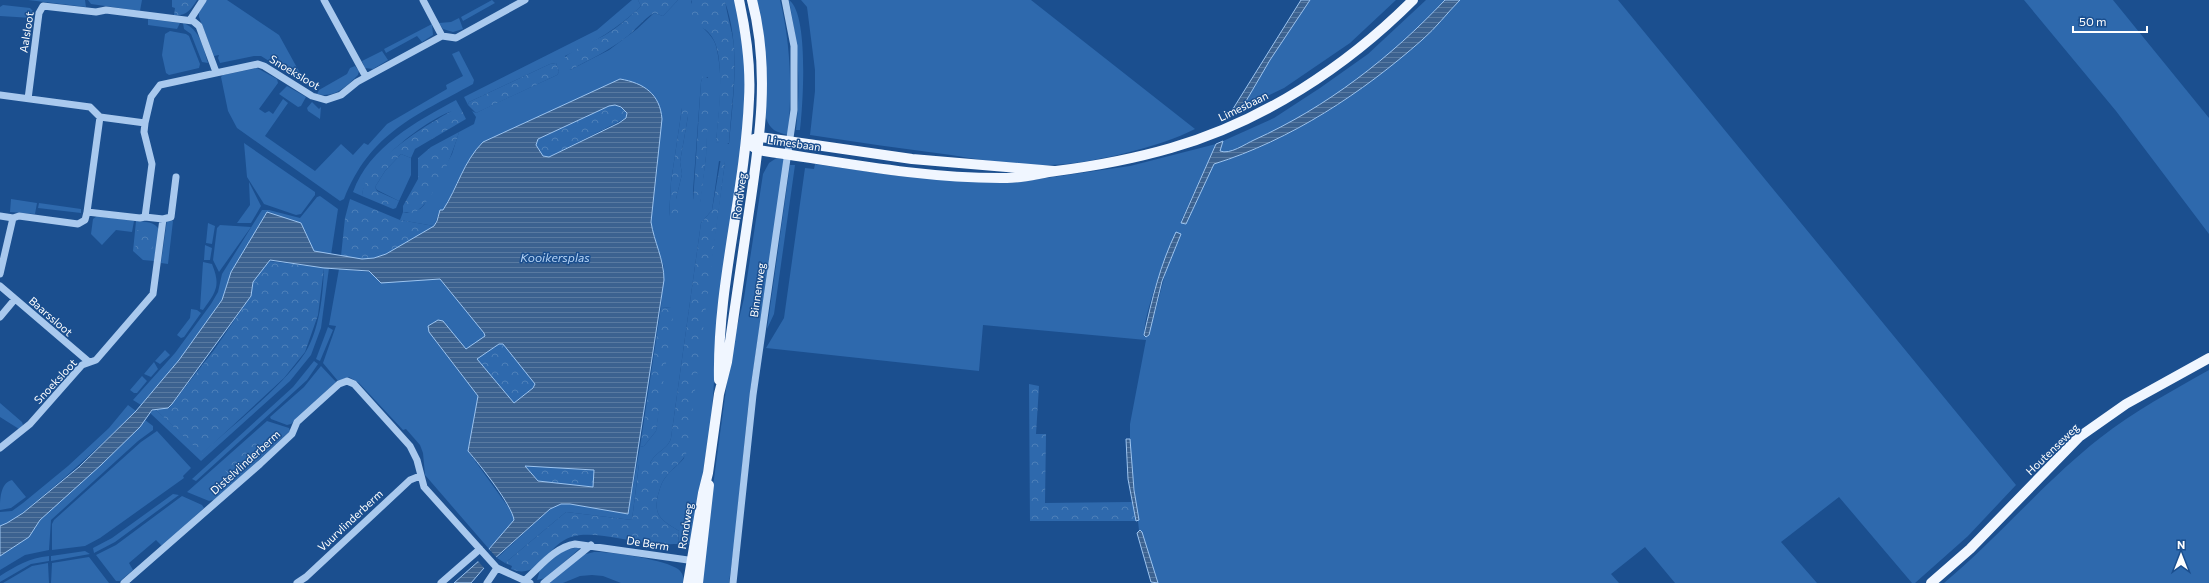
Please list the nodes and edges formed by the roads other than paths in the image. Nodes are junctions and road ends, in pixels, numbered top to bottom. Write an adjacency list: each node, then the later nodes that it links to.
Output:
1 (203, 0): 9 (street)
2 (324, 0): 12 (street)
3 (423, 0): 10 (street)
4 (525, 0): 10 (street, Snoeksloot)
5 (740, 0): 18 (main road, Rondweg)
6 (752, 0): 17 (main road, Rondweg)
7 (785, 0): 19 (street, Binnenweg)
8 (1413, 0): 22 (main road, Limesbaan)
9 (190, 20): 11 (street); 14 (street, Aalsloot)
10 (442, 36): 12 (street, Snoeksloot)
11 (216, 72): 12 (street, Snoeksloot); 16 (street, Snoeksloot)
12 (366, 77)
13 (0, 95): 14 (street)
14 (28, 99): 15 (street)
15 (100, 117): 16 (street); 24 (street)
16 (144, 123): 26 (street, Snoeksloot)
17 (760, 137): 18 (main road, Limesbaan); 19 (main road, Limesbaan); 20 (main road, Rondweg)
18 (746, 142): 20 (main road, Limesbaan); 35 (main road, Rondweg)
19 (794, 142): 21 (street, Binnenweg); 22 (main road, Limesbaan)
20 (758, 150): 21 (main road, Limesbaan); 35 (main road, Rondweg)
21 (792, 155): 22 (main road, Limesbaan); 50 (street, Binnenweg)
22 (1054, 171)
23 (176, 178): 28 (street, Snoeksloot)
24 (87, 212): 26 (street); 27 (street)
25 (0, 216): 27 (street)
26 (145, 217): 28 (street)
27 (13, 218): 29 (street)
28 (163, 219): 34 (street, Snoeksloot)
29 (0, 274)
30 (0, 286): 31 (street, Baarssloot)
31 (15, 299): 32 (street); 34 (street, Baarssloot)
32 (0, 317)
33 (2209, 358): 51 (main road, Houtenseweg)
34 (89, 362): 36 (street, Snoeksloot)
35 (719, 394): 40 (main road, Rondweg)
36 (0, 448)
37 (420, 476): 39 (street, Distelvlinderberm); 43 (street, Distelvlinderberm); 44 (street, Vuurvlinderberm)
38 (591, 544): 40 (street, De Berm); 42 (street, De Berm); 47 (street)
39 (482, 551): 41 (street, Distelvlinderberm); 45 (street)
40 (696, 561): 48 (main road, Rondweg); 49 (main road, Rondweg)
41 (494, 565): 42 (street, Distelvlinderberm); 46 (street)
42 (528, 581)
43 (124, 583)
44 (296, 583)
45 (441, 583)
46 (487, 583)
47 (544, 583)
48 (688, 583)
49 (698, 583)
50 (733, 583)
51 (1931, 583)

